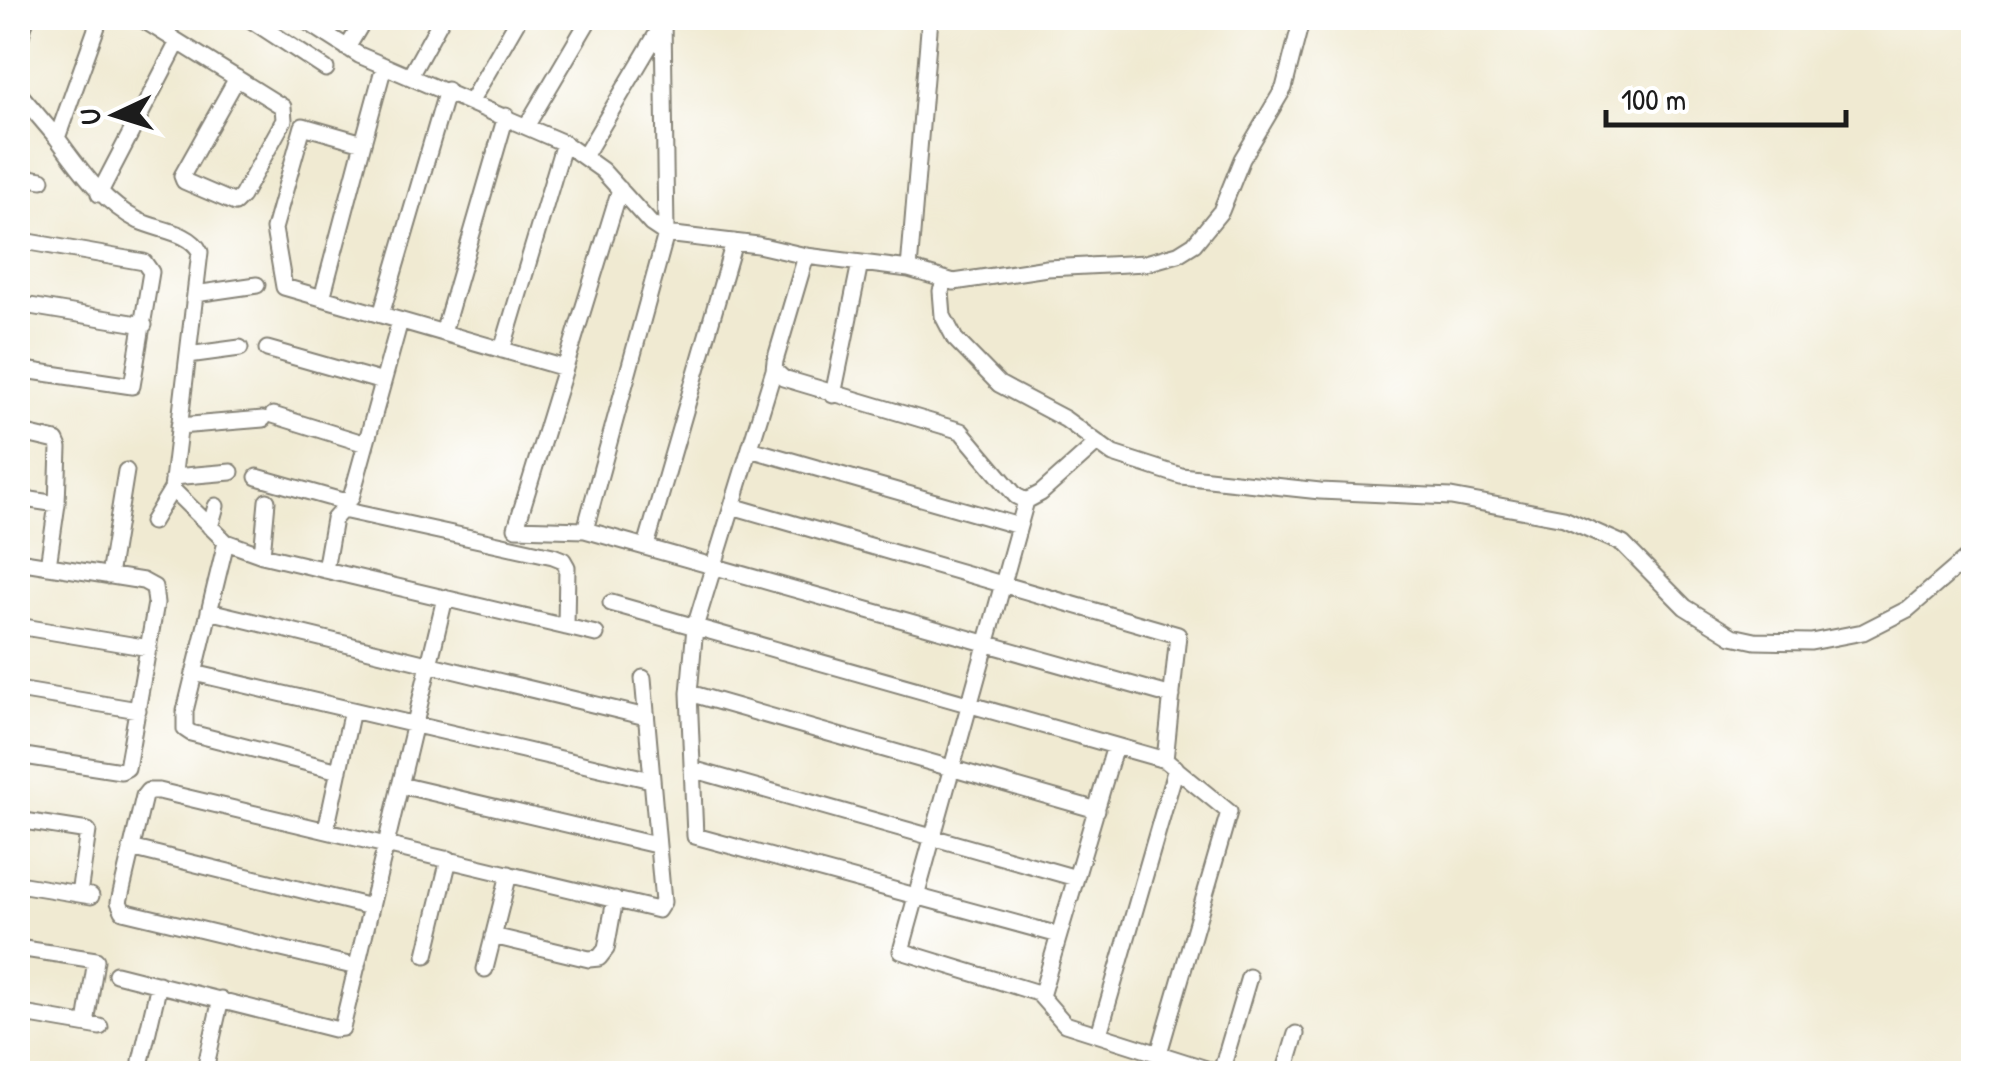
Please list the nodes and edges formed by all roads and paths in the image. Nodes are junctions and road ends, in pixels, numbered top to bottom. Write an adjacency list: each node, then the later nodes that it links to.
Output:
1 (26, 18): 14 (street)
2 (100, 18): 25 (street)
3 (140, 18): 13 (street)
4 (248, 18): 17 (street)
5 (300, 18): 15 (street)
6 (365, 18): 15 (street)
7 (442, 18): 18 (street)
8 (518, 18): 22 (street)
9 (590, 18): 24 (street)
10 (930, 18): 38 (street)
11 (1302, 18): 39 (street)
12 (664, 20): 28 (street); 33 (street)
13 (178, 42): 19 (street); 32 (street)
14 (18, 47)
15 (347, 48): 16 (street)
16 (384, 66): 18 (street); 26 (street)
17 (326, 69)
18 (410, 76): 20 (street)
19 (237, 78): 19 (street)
20 (447, 90): 22 (street); 44 (street)
21 (18, 92): 25 (street)
22 (471, 101): 23 (street)
23 (506, 116): 24 (street); 47 (street)
24 (527, 125): 27 (street)
25 (57, 138): 32 (street)
26 (363, 143): 42 (street); 42 (street)
27 (564, 143): 28 (street); 50 (street)
28 (585, 155): 31 (street)
29 (18, 176): 30 (street)
30 (42, 180)
31 (620, 190): 33 (street); 52 (street)
32 (99, 194): 41 (street)
33 (666, 234): 35 (street); 75 (street)
34 (18, 240): 46 (street)
35 (734, 242): 36 (street); 77 (street)
36 (806, 256): 37 (street); 54 (street)
37 (860, 263): 38 (street); 56 (street)
38 (909, 270): 39 (street)
39 (946, 280): 59 (street)
40 (256, 285): 41 (street)
41 (195, 294): 51 (street)
42 (322, 298): 44 (street)
43 (18, 304): 46 (street)
44 (381, 316): 45 (street)
45 (400, 321): 47 (street); 55 (street)
46 (144, 325): 53 (street)
47 (443, 333): 50 (street)
48 (240, 348): 51 (street)
49 (267, 350): 55 (street)
50 (502, 350): 52 (street)
51 (188, 355): 57 (street)
52 (565, 368): 75 (street)
53 (18, 369)
54 (774, 370): 56 (street); 61 (street)
55 (384, 382): 60 (street)
56 (833, 396): 68 (street)
57 (180, 426): 60 (street); 65 (street)
58 (18, 432): 69 (street)
59 (1097, 443): 68 (street); 78 (street)
60 (366, 444): 64 (street)
61 (750, 448): 71 (street); 73 (street)
62 (126, 471): 84 (street)
63 (231, 472): 65 (street)
64 (257, 478)
65 (173, 483): 72 (street); 74 (street)
66 (18, 498): 69 (street)
67 (267, 501): 79 (street)
68 (1026, 501): 73 (street)
69 (57, 504): 82 (street)
70 (216, 506): 74 (street)
71 (732, 506): 81 (street); 85 (street)
72 (152, 522)
73 (1019, 526): 85 (street)
74 (210, 527): 76 (street)
75 (585, 530): 77 (street)
76 (226, 542): 79 (street); 88 (street)
77 (646, 546): 81 (street)
78 (1974, 552)
79 (262, 555): 83 (street)
80 (18, 561): 82 (street)
81 (715, 564): 91 (street); 93 (street)
82 (48, 566): 84 (street)
83 (324, 570): 86 (street); 90 (street)
84 (108, 576): 94 (street)
85 (1003, 582): 93 (street); 100 (street)
86 (445, 598): 90 (street); 95 (street)
87 (611, 604): 91 (street)
88 (209, 610): 95 (street); 96 (street)
89 (18, 626): 94 (street)
90 (566, 627): 92 (street)
91 (696, 627): 99 (street); 101 (street)
92 (596, 634)
93 (986, 644): 100 (street); 101 (street)
94 (149, 648): 102 (street)
95 (429, 664): 104 (street); 105 (street)
96 (194, 673): 103 (street); 110 (street)
97 (644, 678): 104 (street)
98 (18, 690): 102 (street)
99 (689, 693): 109 (street); 111 (street)
100 (1172, 696): 108 (street)
101 (969, 704): 106 (street); 111 (street)
102 (138, 710): 107 (street)
103 (352, 710): 105 (street); 110 (street)
104 (646, 718): 112 (street)
105 (414, 725): 112 (street); 113 (street)
106 (1116, 746): 108 (street); 114 (street)
107 (18, 755)
108 (1170, 764): 140 (street); 142 (street)
109 (692, 769): 117 (street); 125 (street)
110 (339, 770): 116 (street)
111 (951, 770): 114 (street); 117 (street)
112 (651, 780): 119 (street)
113 (400, 785): 118 (street); 119 (street)
114 (1096, 810): 123 (street)
115 (18, 820): 124 (street)
116 (326, 830): 118 (street); 120 (street)
117 (932, 836): 123 (street); 125 (street)
118 (386, 844): 121 (street); 127 (street)
119 (656, 845): 126 (street)
120 (131, 848): 127 (street); 132 (street)
121 (449, 860): 122 (street); 131 (street)
122 (509, 874): 126 (street); 129 (street)
123 (1076, 878): 128 (street)
124 (18, 884)
125 (916, 894): 128 (street); 137 (street)
126 (615, 899): 129 (street)
127 (371, 908): 132 (street)
128 (1059, 935): 137 (street)
129 (493, 936): 133 (street)
130 (18, 948): 139 (street)
131 (426, 955)
132 (356, 967): 138 (street)
133 (485, 969)
134 (116, 974): 136 (street)
135 (1249, 978): 143 (street)
136 (160, 984): 138 (street); 144 (street)
137 (1041, 996): 140 (street)
138 (221, 998): 145 (street)
139 (18, 1013)
140 (1099, 1034): 142 (street)
141 (1296, 1034): 146 (street)
142 (1159, 1053): 143 (street)
143 (1222, 1073)
144 (142, 1074)
145 (204, 1074)
146 (1284, 1074)

